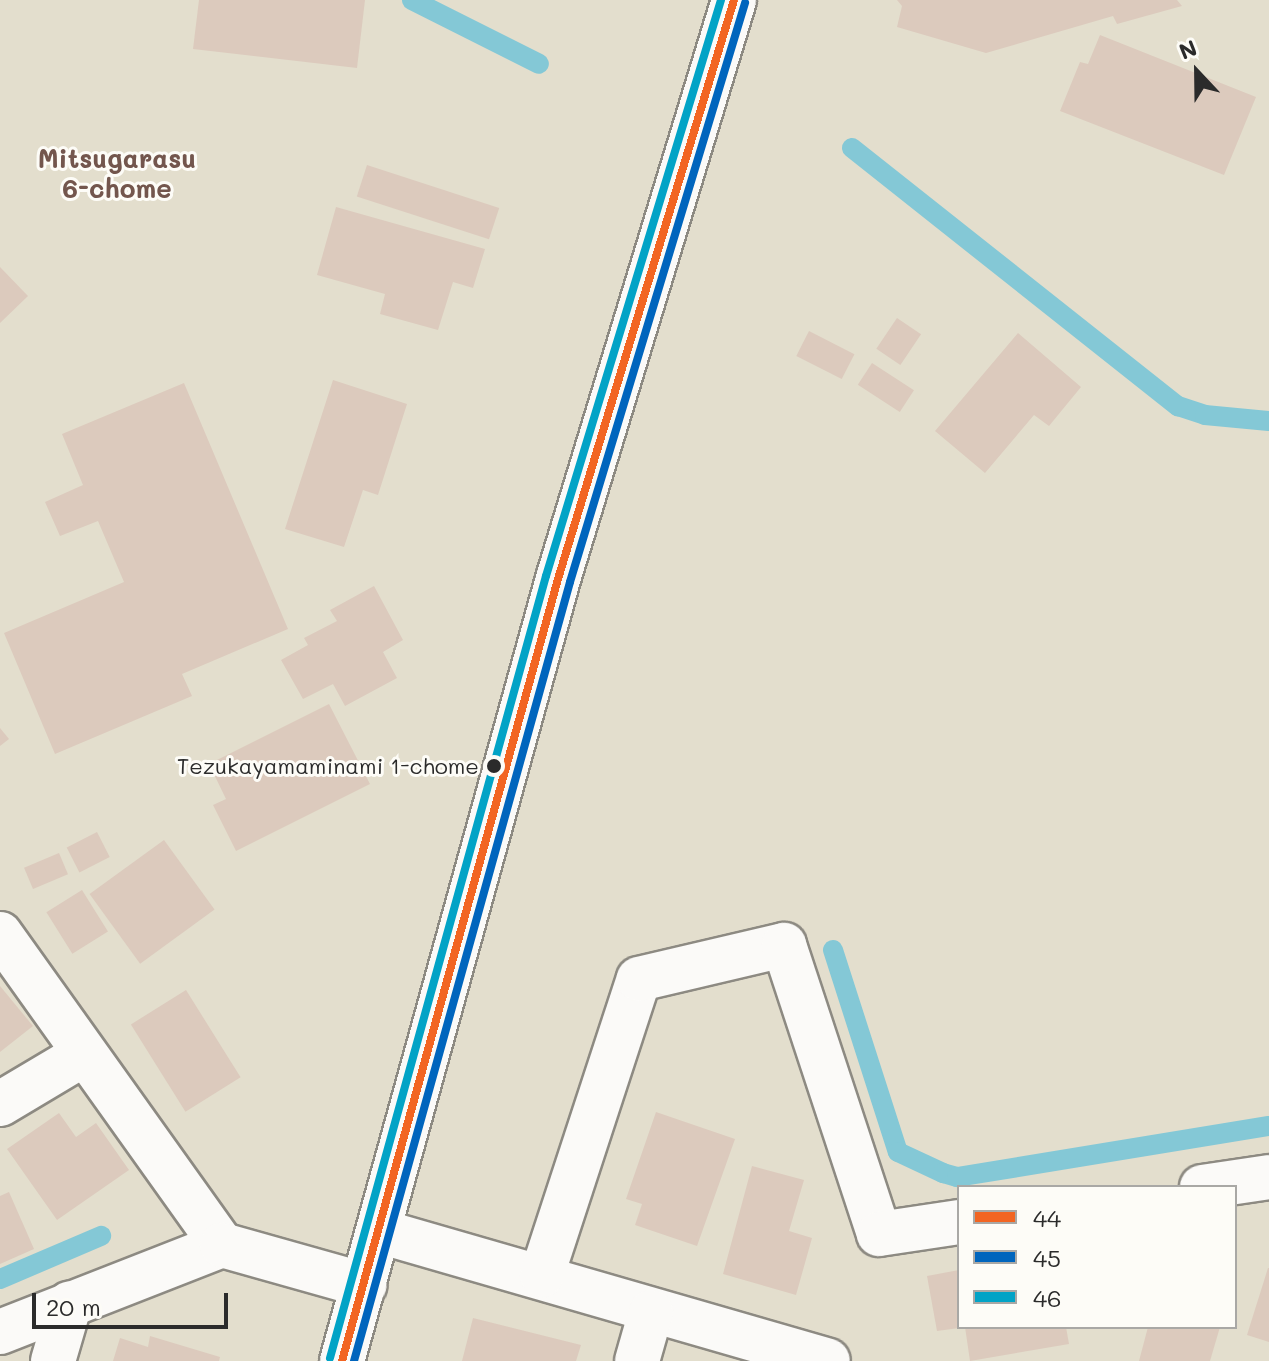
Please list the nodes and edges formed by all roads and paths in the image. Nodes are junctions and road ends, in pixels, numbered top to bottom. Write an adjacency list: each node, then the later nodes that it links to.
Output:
1 (734, 0): 8 (street)
2 (0, 934): 3 (street)
3 (84, 1054): 4 (street); 9 (street)
4 (0, 1104)
5 (1269, 1177): 6 (street)
6 (1215, 1185)
7 (957, 1222): 10 (street)
8 (379, 1231): 10 (street); 11 (street)
9 (222, 1245): 11 (street); 12 (street)
10 (542, 1275): 13 (street)
11 (364, 1285): 16 (street)
12 (70, 1303): 14 (street); 15 (street)
13 (651, 1312): 17 (street); 18 (street)
14 (0, 1332)
15 (53, 1361)
16 (342, 1361)
17 (637, 1361)
18 (828, 1361)

